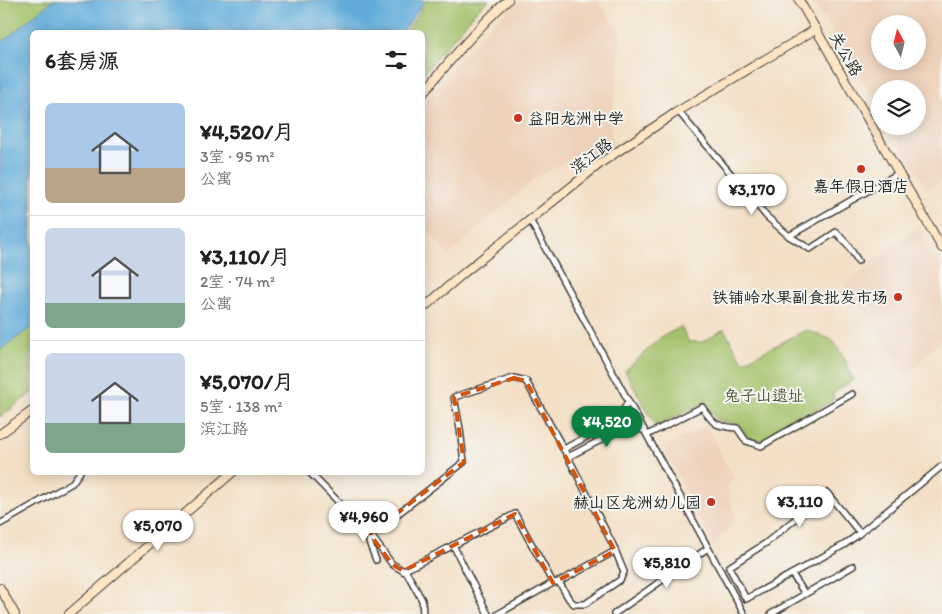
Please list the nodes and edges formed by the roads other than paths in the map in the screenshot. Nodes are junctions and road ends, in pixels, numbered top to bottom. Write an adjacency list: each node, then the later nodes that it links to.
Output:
1 (508, 0): 4 (main road)
2 (799, 0): 3 (main road, 关公路)
3 (816, 29): 5 (main road, 滨江路); 6 (main road, 关公路)
4 (425, 91)
5 (678, 111): 7 (main road, 滨江路); 8 (street)
6 (899, 173): 8 (street); 9 (main road, 关公路)
7 (530, 220): 11 (main road, 滨江路); 13 (street)
8 (789, 236): 10 (street)
9 (942, 248)
10 (858, 262)
11 (425, 306)
12 (852, 394): 15 (street)
13 (628, 401): 15 (street); 17 (street)
14 (30, 412): 16 (main road)
15 (645, 432): 18 (street); 27 (street)
16 (0, 434)
17 (564, 449): 18 (street); 25 (street)
18 (568, 456): 28 (street)
19 (942, 466): 24 (street)
20 (78, 475): 23 (street)
21 (230, 475): 37 (main road)
22 (312, 475): 25 (street)
23 (0, 524)
24 (860, 533): 32 (street); 32 (street)
25 (370, 534): 29 (street); 31 (street)
26 (453, 546): 31 (street); 33 (street); 39 (street)
27 (708, 548): 41 (street); 42 (street)
28 (616, 551): 33 (street); 33 (street)
29 (376, 560)
30 (853, 566): 35 (street)
31 (403, 571): 38 (street)
32 (792, 574): 35 (street)
33 (556, 583): 40 (street)
34 (0, 588): 36 (main road)
35 (805, 594): 43 (street)
36 (15, 614)
37 (69, 614)
38 (423, 614)
39 (488, 614)
40 (498, 614)
41 (614, 614)
42 (744, 614)
43 (771, 614)

